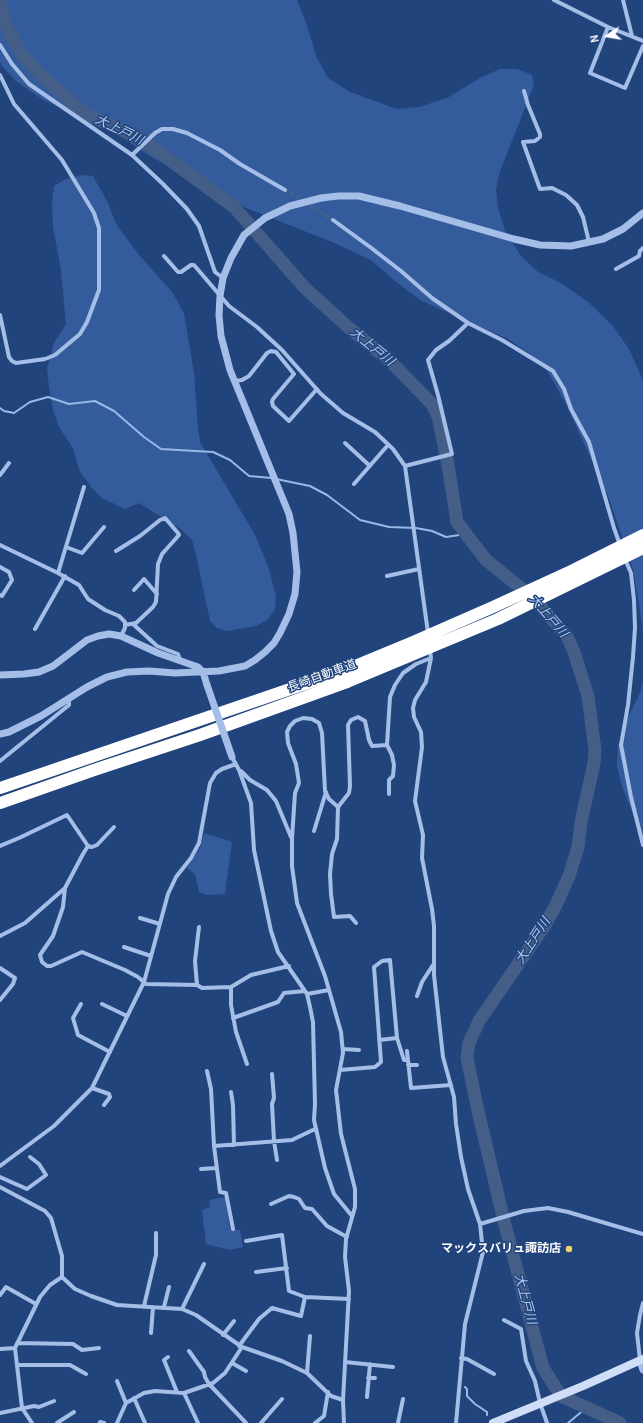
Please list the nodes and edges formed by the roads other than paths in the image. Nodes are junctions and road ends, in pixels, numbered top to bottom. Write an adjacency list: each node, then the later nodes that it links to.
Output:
1 (554, 0): 3 (street)
2 (623, 0): 4 (street)
3 (608, 28): 4 (street); 7 (street)
4 (632, 36): 5 (street)
5 (643, 41)
6 (0, 45): 10 (street)
7 (643, 46)
8 (0, 75): 20 (street)
9 (524, 91): 14 (street)
10 (132, 155): 11 (street); 18 (street)
11 (285, 190)
12 (643, 213): 14 (street)
13 (332, 220): 21 (street)
14 (590, 243): 18 (street)
15 (643, 248): 17 (street)
16 (164, 256): 19 (street)
17 (616, 269)
18 (223, 278): 19 (street)
19 (220, 296): 22 (street); 23 (street)
20 (0, 315)
21 (468, 323): 28 (street); 70 (street)
22 (235, 381): 23 (street); 52 (street)
23 (317, 389): 25 (street)
24 (345, 443): 27 (street)
25 (388, 445): 27 (street); 28 (street)
26 (9, 463): 29 (street)
27 (370, 466): 30 (street)
28 (405, 466): 39 (street)
29 (0, 475)
30 (354, 484)
31 (84, 487): 35 (street)
32 (104, 527): 35 (street)
33 (643, 535): 54 (highway, 長崎自動車道, bridge)
34 (0, 545): 40 (street)
35 (66, 547): 40 (street)
36 (643, 548): 54 (highway, 長崎自動車道, bridge)
37 (116, 551): 44 (street)
38 (0, 567): 45 (street)
39 (419, 569): 42 (street); 50 (street)
40 (58, 573): 41 (street)
41 (65, 576): 47 (street); 48 (street)
42 (387, 576)
43 (134, 590): 44 (street)
44 (156, 594): 46 (street)
45 (0, 595)
46 (133, 624): 47 (street); 51 (street)
47 (125, 625): 49 (street)
48 (35, 629)
49 (121, 636): 51 (street); 53 (street)
50 (431, 658): 57 (street); 81 (street)
51 (180, 660): 52 (street)
52 (203, 672): 55 (street); 58 (street, bridge)
53 (0, 675)
54 (345, 676): 62 (highway, 長崎自動車道); 65 (highway, 長崎自動車道)
55 (69, 699): 56 (street); 59 (street)
56 (0, 734)
57 (387, 745): 64 (street); 66 (street)
58 (232, 757): 60 (street)
59 (0, 761)
60 (236, 764): 61 (street); 76 (street)
61 (239, 770): 69 (street); 82 (street)
62 (0, 788)
63 (326, 792): 66 (street); 68 (street); 69 (street)
64 (389, 794)
65 (0, 803)
66 (338, 807): 75 (street)
67 (114, 827): 72 (street)
68 (314, 831)
69 (292, 838): 87 (street)
70 (643, 845)
71 (0, 846): 72 (street)
72 (88, 846): 73 (street)
73 (65, 888): 78 (street); 84 (street)
74 (140, 918): 76 (street)
75 (356, 923)
76 (160, 924): 80 (street)
77 (199, 927): 85 (street)
78 (0, 936)
79 (124, 947): 80 (street)
80 (151, 956): 84 (street)
81 (434, 965): 89 (street); 108 (street)
82 (289, 966): 86 (street); 88 (street)
83 (0, 968): 90 (street)
84 (144, 982): 85 (street); 93 (street)
85 (197, 984): 86 (street)
86 (231, 986): 94 (street)
87 (329, 990): 88 (street); 97 (street)
88 (306, 992): 94 (street); 112 (street)
89 (417, 996)
90 (0, 1000)
91 (81, 1004): 99 (street)
92 (102, 1004): 93 (street)
93 (126, 1016): 99 (street)
94 (233, 1018): 102 (street)
95 (397, 1038): 96 (street); 96 (street); 101 (street)
96 (379, 1040): 105 (street)
97 (343, 1049): 98 (street); 105 (street)
98 (359, 1050)
99 (110, 1052): 109 (street)
100 (407, 1052): 101 (street)
101 (408, 1060): 104 (street)
102 (247, 1064)
103 (417, 1065): 104 (street)
104 (408, 1066): 108 (street)
105 (340, 1070): 124 (street)
106 (207, 1071): 115 (street)
107 (272, 1074): 113 (street)
108 (452, 1085): 125 (street)
109 (92, 1088): 111 (street); 118 (street)
110 (231, 1092): 114 (street)
111 (104, 1105)
112 (316, 1129): 113 (street); 124 (street)
113 (274, 1142): 114 (street); 117 (street)
114 (234, 1145): 115 (street)
115 (214, 1146): 119 (street)
116 (30, 1157): 121 (street)
117 (277, 1160)
118 (0, 1166)
119 (217, 1168): 120 (street); 126 (street)
120 (201, 1169)
121 (0, 1177)
122 (0, 1187): 134 (street)
123 (271, 1204): 129 (street)
124 (352, 1216): 129 (street)
125 (480, 1224): 128 (street); 156 (street)
126 (233, 1229)
127 (156, 1233): 141 (street)
128 (643, 1234)
129 (347, 1237): 138 (street)
130 (246, 1241): 132 (street)
131 (204, 1264): 144 (street)
132 (287, 1268): 133 (street); 137 (street)
133 (256, 1272)
134 (62, 1277): 140 (street); 141 (street)
135 (168, 1287): 143 (street)
136 (0, 1295): 140 (street)
137 (305, 1297): 138 (street); 151 (street)
138 (349, 1299): 158 (street)
139 (643, 1303): 157 (street)
140 (36, 1304): 150 (street)
141 (144, 1306): 142 (street)
142 (153, 1307): 143 (street); 147 (street)
143 (164, 1307): 144 (street)
144 (182, 1309): 148 (street)
145 (504, 1320): 181 (street)
146 (234, 1321): 148 (street)
147 (151, 1333)
148 (223, 1335): 151 (street)
149 (310, 1336): 165 (street)
150 (16, 1345): 152 (street); 153 (street); 161 (street)
151 (241, 1346): 159 (street); 165 (street)
152 (99, 1348)
153 (0, 1349)
154 (189, 1351): 171 (street)
155 (168, 1357): 172 (street)
156 (461, 1358): 167 (street); 196 (street)
157 (641, 1360): 163 (street); 181 (main road)
158 (346, 1362): 160 (street); 179 (street)
159 (232, 1363): 164 (street); 171 (street)
160 (370, 1364): 162 (street); 168 (street)
161 (18, 1365): 166 (street); 183 (street)
162 (393, 1367)
163 (643, 1370)
164 (246, 1371)
165 (307, 1373): 173 (street)
166 (86, 1374)
167 (494, 1374)
168 (368, 1378): 169 (street); 175 (street)
169 (375, 1378)
170 (117, 1381): 182 (street)
171 (209, 1384): 174 (street); 191 (street)
172 (177, 1392): 174 (street); 176 (street)
173 (328, 1392): 179 (street); 193 (street)
174 (184, 1393): 190 (street)
175 (367, 1397)
176 (134, 1398): 182 (street); 189 (street)
177 (282, 1399): 192 (street)
178 (403, 1399): 195 (street)
179 (343, 1400): 194 (street)
180 (54, 1402): 183 (street)
181 (542, 1402): 197 (main road); 198 (street)
182 (126, 1403): 188 (street)
183 (22, 1408): 185 (street); 186 (street)
184 (74, 1412): 187 (street)
185 (0, 1413)
186 (32, 1423)
187 (58, 1423)
188 (117, 1423)
189 (144, 1423)
190 (198, 1423)
191 (246, 1423)
192 (261, 1423)
193 (315, 1423)
194 (344, 1423)
195 (398, 1423)
196 (456, 1423)
197 (493, 1423)
198 (547, 1423)

